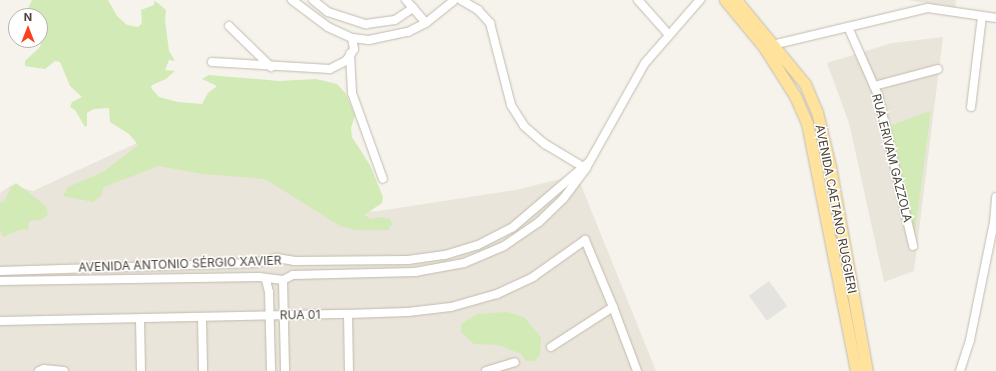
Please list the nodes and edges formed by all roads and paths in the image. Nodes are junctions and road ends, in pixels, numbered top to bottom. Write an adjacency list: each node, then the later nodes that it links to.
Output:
1 (292, 0): 17 (street)
2 (313, 0): 10 (street)
3 (406, 0): 10 (street)
4 (454, 0): 13 (street)
5 (461, 0): 26 (street)
6 (638, 0): 16 (street)
7 (700, 0): 16 (street)
8 (725, 0): 19 (main road, AVENIDA CAETANO RUGGIERI)
9 (736, 0): 18 (main road, AVENIDA CAETANO RUGGIERI)
10 (413, 8): 13 (street)
11 (982, 16): 12 (street); 15 (street); 25 (street)
12 (996, 18)
13 (426, 23): 17 (street)
14 (229, 26): 22 (street)
15 (848, 27): 18 (street); 24 (street, RUA ERIVAM GAZZOLA)
16 (669, 35): 26 (street)
17 (352, 38): 20 (street)
18 (775, 45): 19 (street); 57 (main road, AVENIDA CAETANO RUGGIERI)
19 (764, 47): 56 (main road, AVENIDA CAETANO RUGGIERI)
20 (350, 54): 22 (street); 27 (street)
21 (212, 62): 22 (street)
22 (270, 67)
23 (938, 69): 24 (street)
24 (874, 86): 30 (street, RUA ERIVAM GAZZOLA)
25 (971, 106)
26 (585, 166): 31 (street, AVENIDA ANTONIO SÉRGIO XAVIER); 34 (street, AVENIDA ANTONIO SÉRGIO XAVIER)
27 (383, 179)
28 (996, 197): 29 (street)
29 (996, 202): 58 (street)
30 (913, 246)
31 (294, 261): 32 (street, AVENIDA ANTONIO SÉRGIO XAVIER); 34 (street)
32 (256, 263): 33 (street, AVENIDA ANTONIO SÉRGIO XAVIER); 35 (street)
33 (0, 271)
34 (293, 275): 36 (street, AVENIDA ANTONIO SÉRGIO XAVIER)
35 (262, 278): 36 (street, AVENIDA ANTONIO SÉRGIO XAVIER); 37 (street, AVENIDA ANTONIO SÉRGIO XAVIER); 40 (street)
36 (283, 280): 41 (street)
37 (0, 281)
38 (613, 307): 39 (street, RUA 01); 45 (street); 55 (street)
39 (348, 314): 41 (street, RUA 01); 53 (street)
40 (270, 316): 41 (street, RUA 01); 42 (street, RUA 01); 51 (street)
41 (283, 316): 52 (street)
42 (202, 318): 43 (street, RUA 01); 50 (street)
43 (140, 319): 44 (street, RUA 01); 49 (street)
44 (0, 321)
45 (551, 347)
46 (515, 362): 54 (street)
47 (39, 371): 48 (street)
48 (64, 371)
49 (141, 371)
50 (203, 371)
51 (271, 371)
52 (285, 371)
53 (349, 371)
54 (486, 371)
55 (637, 371)
56 (856, 371)
57 (867, 371)
58 (960, 371)

